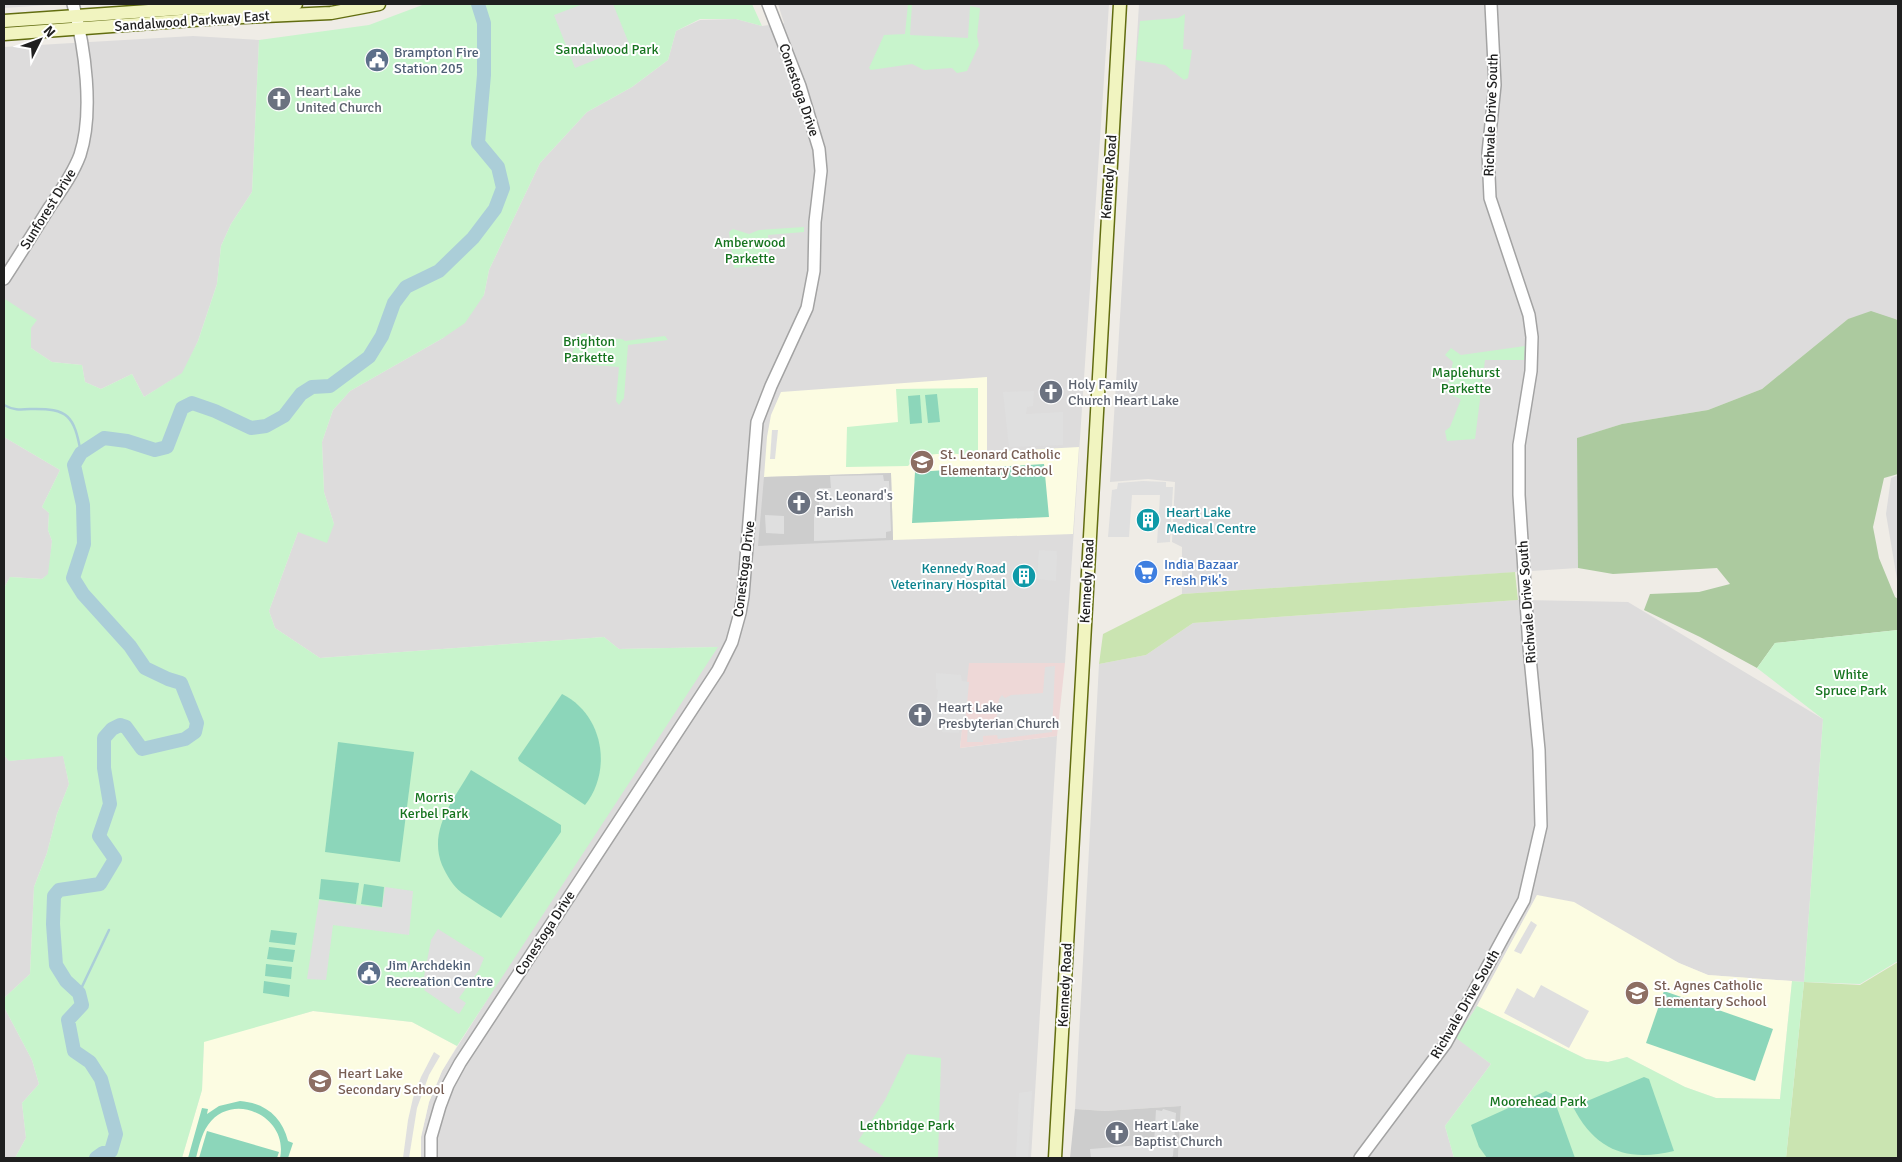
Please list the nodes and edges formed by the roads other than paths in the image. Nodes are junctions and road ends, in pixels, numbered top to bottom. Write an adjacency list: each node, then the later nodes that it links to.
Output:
1 (73, 4): 8 (street, Sunforest Drive)
2 (296, 4): 8 (main road, Sandalwood Parkway East)
3 (379, 4): 8 (main road, Sandalwood Parkway East)
4 (768, 4): 11 (street, Conestoga Drive)
5 (1120, 4): 12 (main road, Kennedy Road)
6 (1491, 4): 13 (street, Richvale Drive South)
7 (4, 20): 8 (main road, Sandalwood Parkway East)
8 (78, 22): 9 (main road, Sandalwood Parkway East); 10 (street, Sunforest Drive)
9 (4, 34)
10 (4, 279)
11 (431, 1158)
12 (1054, 1158)
13 (1360, 1158)

